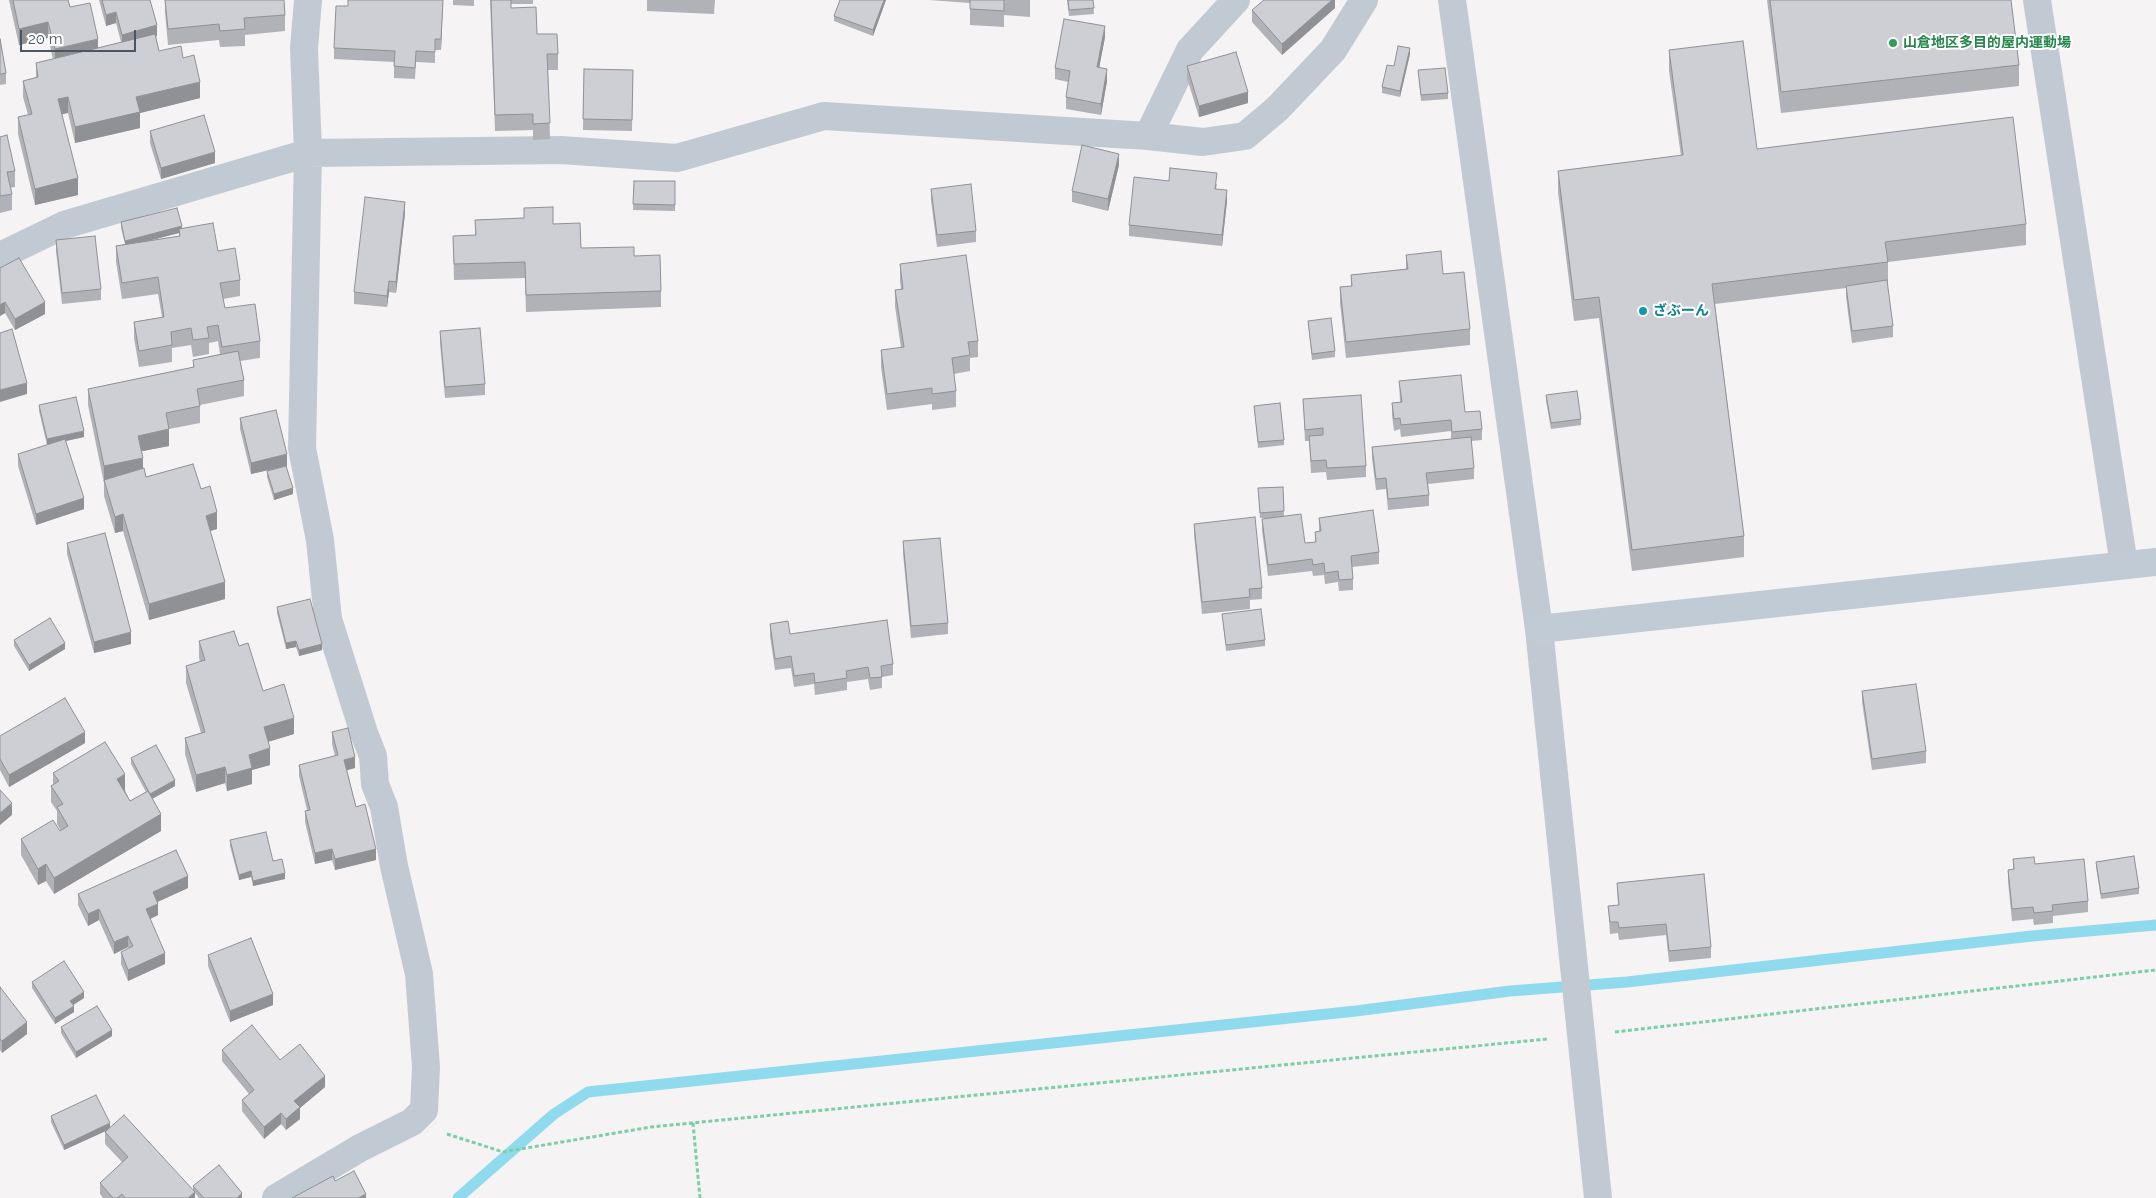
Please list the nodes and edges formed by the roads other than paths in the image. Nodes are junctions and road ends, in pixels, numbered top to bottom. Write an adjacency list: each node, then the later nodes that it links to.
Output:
1 (308, 0): 7 (street)
2 (1236, 0): 6 (street)
3 (1364, 0): 6 (street)
4 (1452, 0): 11 (street)
5 (2037, 0): 10 (street)
6 (1148, 136): 7 (street)
7 (308, 153): 8 (street); 12 (street)
8 (0, 256)
9 (2156, 562): 10 (street)
10 (2124, 565): 11 (street)
11 (1539, 629): 13 (street)
12 (276, 1198)
13 (1598, 1198)

